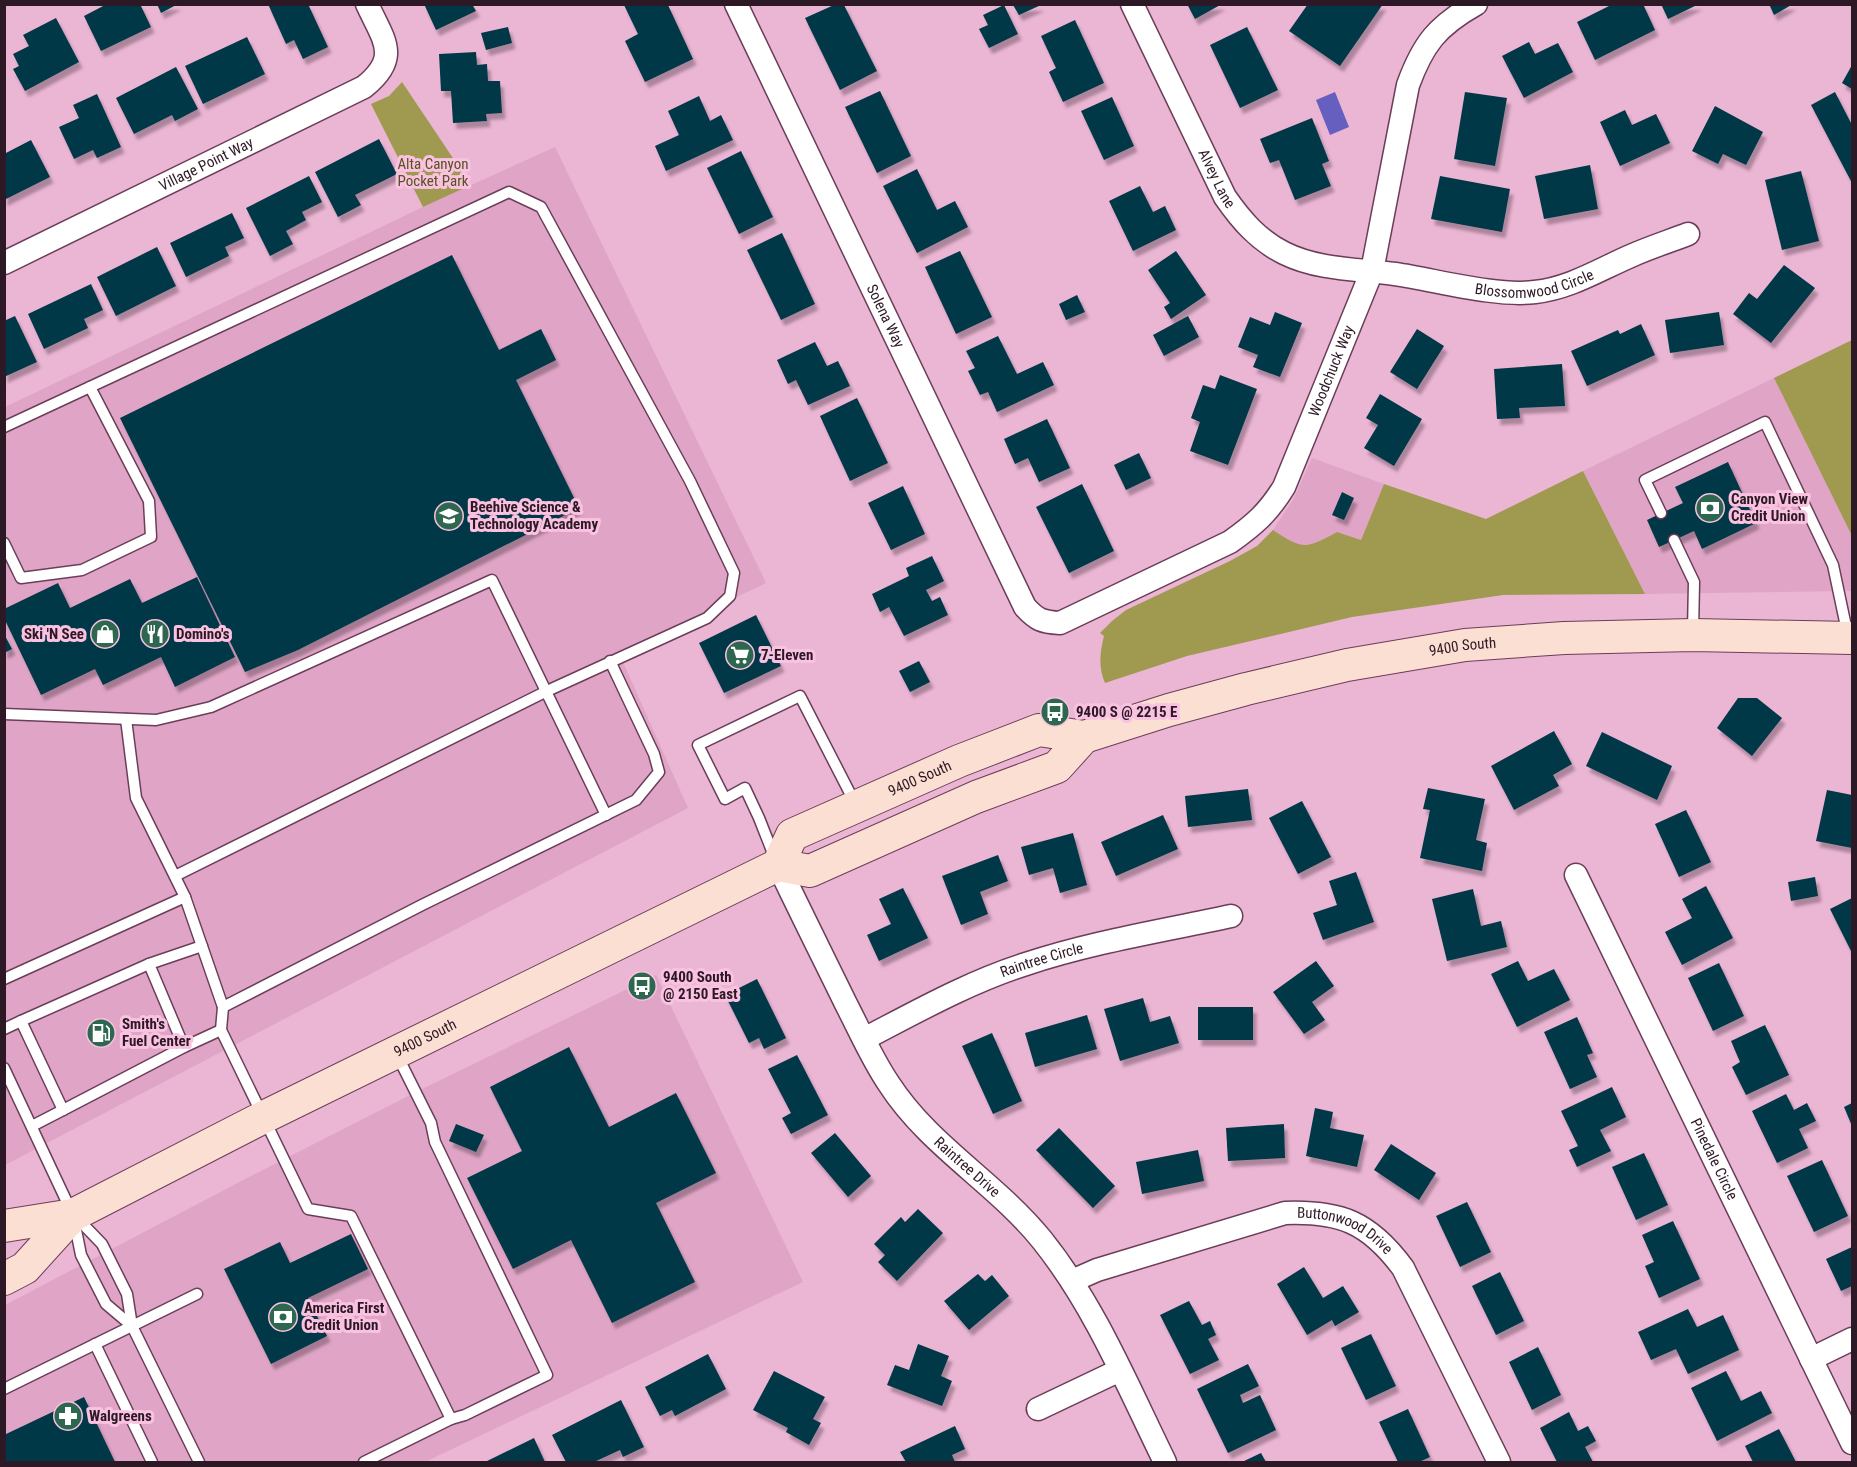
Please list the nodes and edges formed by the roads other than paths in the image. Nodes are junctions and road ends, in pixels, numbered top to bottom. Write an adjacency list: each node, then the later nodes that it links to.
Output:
1 (367, 4): 6 (street, Village Point Way)
2 (736, 4): 13 (street, Solena Way)
3 (1132, 4): 7 (street, Alvey Lane)
4 (1476, 4): 7 (street, Woodchuck Way)
5 (1688, 234): 7 (street, Blossomwood Circle)
6 (4, 263)
7 (1372, 271): 13 (street, Woodchuck Way)
8 (90, 387): 9 (lane); 12 (lane); 16 (lane)
9 (4, 427)
10 (1661, 513): 15 (lane)
11 (1674, 540): 14 (lane)
12 (4, 543)
13 (1044, 622)
14 (1693, 635): 15 (main road, 9400 South); 20 (main road, 9400 South)
15 (1851, 638)
16 (610, 661): 17 (lane); 22 (lane)
17 (547, 691): 19 (lane); 22 (lane); 24 (lane)
18 (4, 714): 19 (lane)
19 (126, 719): 24 (lane)
20 (1084, 737): 21 (main road, 9400 South); 23 (main road)
21 (856, 806): 23 (main road, 9400 South); 23 (lane)
22 (606, 815): 31 (lane)
23 (778, 865): 35 (street, Raintree Drive); 37 (main road, 9400 South)
24 (175, 876): 26 (lane)
25 (1576, 876): 50 (street, Pinedale Circle)
26 (185, 897): 28 (lane); 30 (lane)
27 (1231, 916): 35 (street, Raintree Circle)
28 (202, 946): 29 (lane); 31 (lane)
29 (149, 964): 32 (lane); 36 (lane)
30 (4, 979)
31 (224, 1007): 34 (lane)
32 (21, 1021): 33 (lane); 39 (lane)
33 (4, 1029)
34 (221, 1030): 36 (lane); 40 (lane)
35 (864, 1039): 45 (street, Raintree Drive)
36 (184, 1047): 39 (lane)
37 (396, 1052): 40 (main road, 9400 South); 54 (lane)
38 (4, 1068): 41 (lane)
39 (63, 1110): 41 (lane)
40 (264, 1117): 42 (main road, 9400 South); 54 (lane)
41 (32, 1126): 42 (lane)
42 (73, 1215): 43 (main road, 9400 South); 44 (main road, 9400 South); 47 (lane); 47 (lane)
43 (4, 1226)
44 (4, 1279)
45 (1072, 1281): 51 (street, Raintree Drive); 60 (street, Buttonwood Drive)
46 (197, 1294): 47 (lane)
47 (132, 1326): 49 (lane); 57 (lane)
48 (1852, 1339): 50 (street)
49 (95, 1344): 52 (lane); 56 (lane)
50 (1811, 1359): 55 (street, Pinedale Circle)
51 (1120, 1370): 53 (street); 59 (street, Raintree Drive)
52 (4, 1389)
53 (1038, 1409)
54 (451, 1419): 58 (lane)
55 (1852, 1443)
56 (152, 1462)
57 (199, 1462)
58 (364, 1462)
59 (1165, 1462)
60 (1499, 1462)

